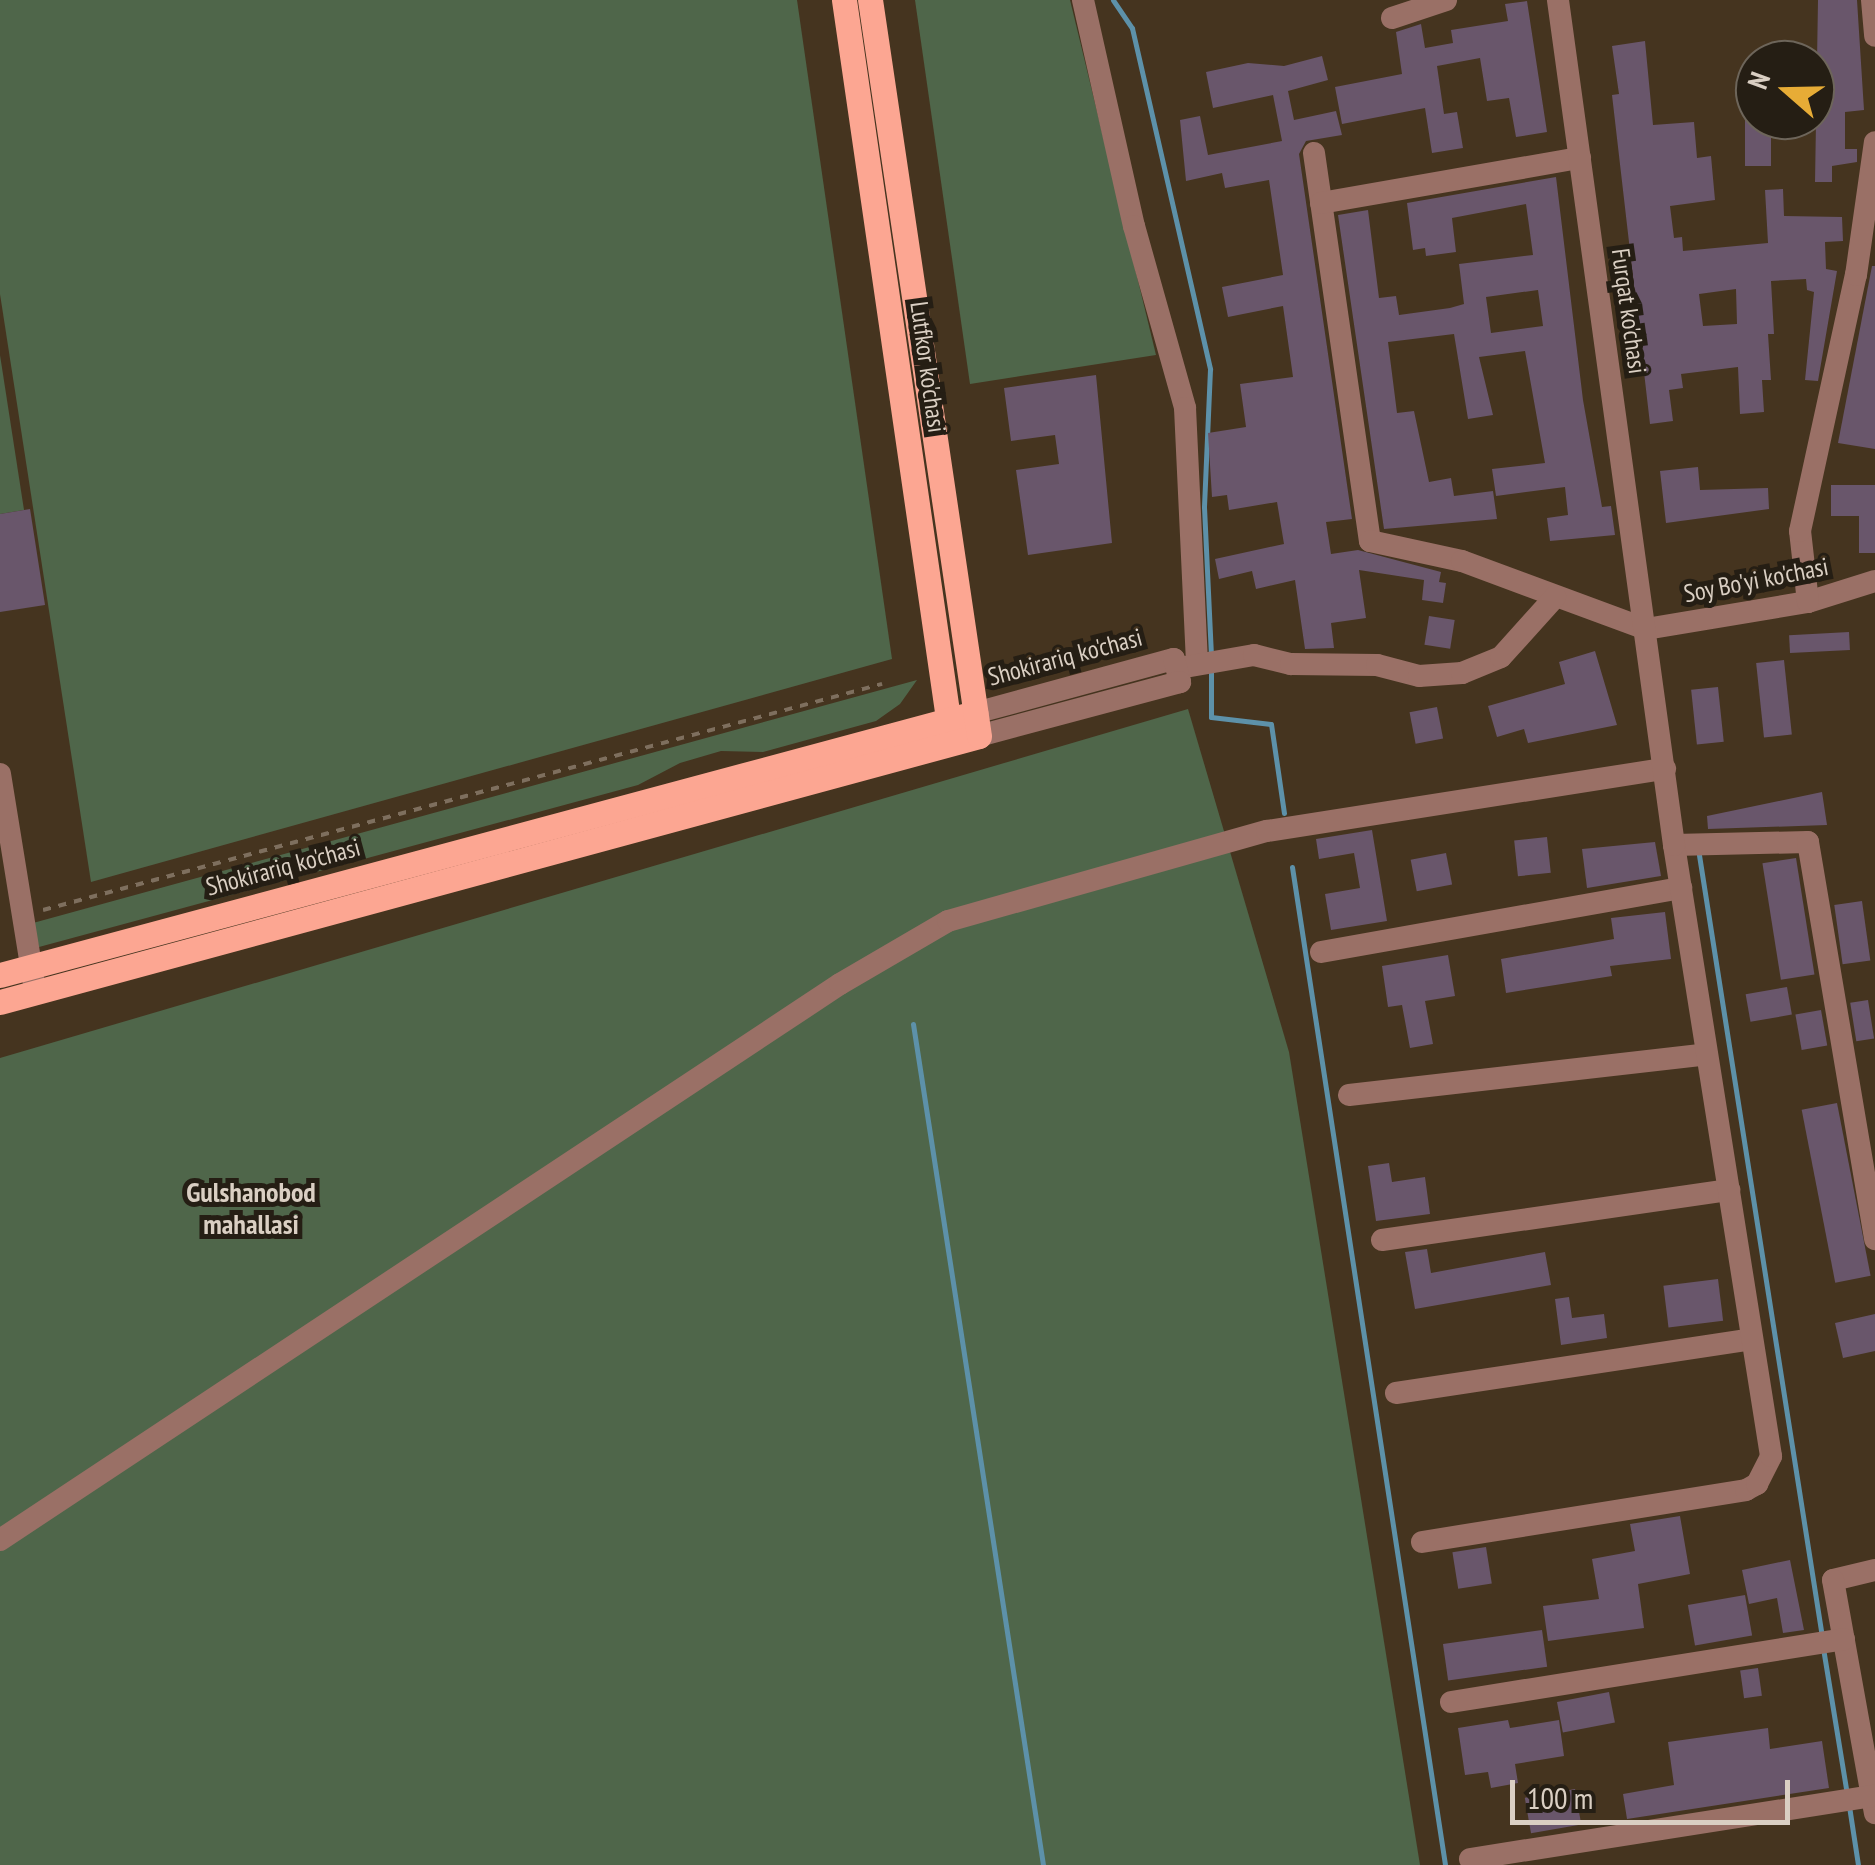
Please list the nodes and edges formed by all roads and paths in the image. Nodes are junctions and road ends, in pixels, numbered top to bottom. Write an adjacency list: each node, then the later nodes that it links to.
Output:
1 (844, 0): 20 (main road, Lutfkor ko'chasi)
2 (870, 0): 19 (main road, Lutfkor ko'chasi)
3 (1083, 0): 17 (street)
4 (1446, 0): 7 (street)
5 (1558, 0): 11 (street, Furqat ko'chasi)
6 (1872, 0): 8 (street)
7 (1392, 18)
8 (1875, 36)
9 (1875, 142): 15 (street)
10 (1314, 153): 12 (street)
11 (1580, 158): 12 (street); 16 (street, Furqat ko'chasi)
12 (1321, 202): 14 (street)
13 (1875, 581): 15 (street, Soy Bo'yi ko'chasi)
14 (1555, 597): 16 (street); 17 (street)
15 (1808, 602): 16 (street, Soy Bo'yi ko'chasi)
16 (1646, 629): 21 (street, Furqat ko'chasi)
17 (1187, 666): 19 (street, Shokirariq ko'chasi)
18 (882, 684): 26 (path)
19 (977, 724): 20 (main road, Shokirariq ko'chasi)
20 (950, 732): 28 (main road, Shokirariq ko'chasi); 30 (main road, Shokirariq ko'chasi)
21 (1664, 769): 23 (street, Furqat ko'chasi); 39 (street)
22 (0, 774): 24 (street)
23 (1674, 845): 25 (street, Furqat ko'chasi); 35 (street)
24 (6, 861): 26 (street)
25 (1681, 888): 27 (street); 32 (street, Furqat ko'chasi)
26 (21, 916): 28 (street)
27 (1321, 952)
28 (30, 966): 29 (main road, Shokirariq ko'chasi); 30 (street)
29 (0, 974)
30 (36, 992): 31 (main road, Shokirariq ko'chasi)
31 (0, 1002)
32 (1707, 1054): 33 (street); 34 (street, Furqat ko'chasi)
33 (1348, 1095)
34 (1729, 1190): 36 (street); 37 (street, Furqat ko'chasi)
35 (1875, 1239)
36 (1382, 1240)
37 (1752, 1339): 38 (street); 40 (street, Furqat ko'chasi)
38 (1396, 1393)
39 (0, 1540)
40 (1422, 1542)
41 (1875, 1570): 42 (street)
42 (1844, 1639): 43 (street); 44 (street)
43 (1451, 1702)
44 (1872, 1769): 45 (street)
45 (1874, 1804): 46 (street)
46 (1470, 1860)

